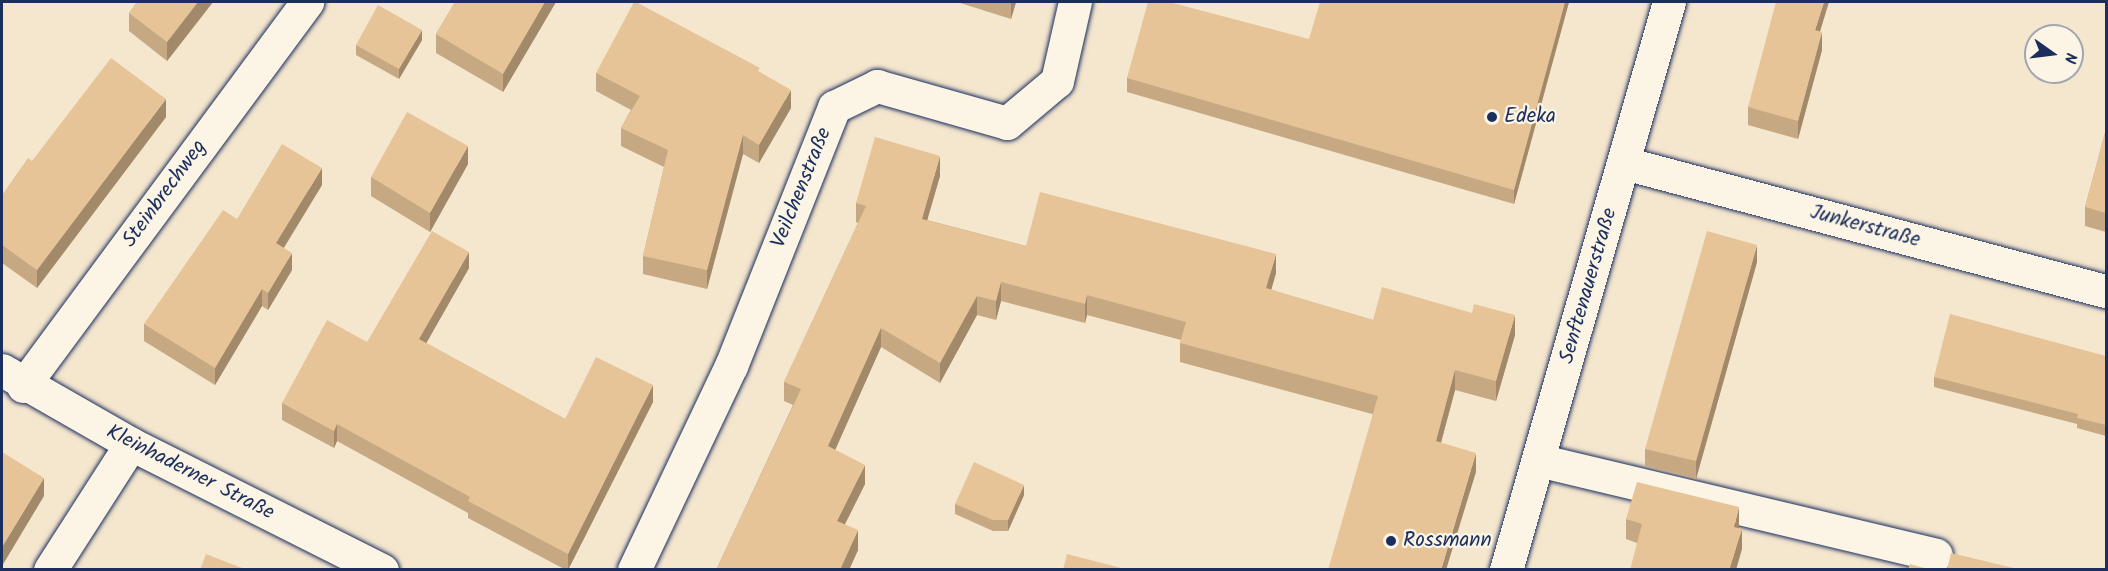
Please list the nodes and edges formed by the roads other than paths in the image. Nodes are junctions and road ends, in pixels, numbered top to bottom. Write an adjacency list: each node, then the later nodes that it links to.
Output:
1 (307, 2): 6 (street, Steinbrechweg)
2 (1075, 2): 12 (street, Veilchenstraße)
3 (1670, 2): 4 (street, Senftenauerstraße)
4 (1624, 163): 5 (street, Junkerstraße); 8 (street, Senftenauerstraße)
5 (2106, 291)
6 (12, 378): 7 (street, Kleinhaderner Straße)
7 (131, 444): 10 (street); 11 (street, Kleinhaderner Straße)
8 (1538, 460): 9 (street); 13 (street, Senftenauerstraße)
9 (1936, 555)
10 (50, 570)
11 (382, 570)
12 (634, 570)
13 (1506, 570)

